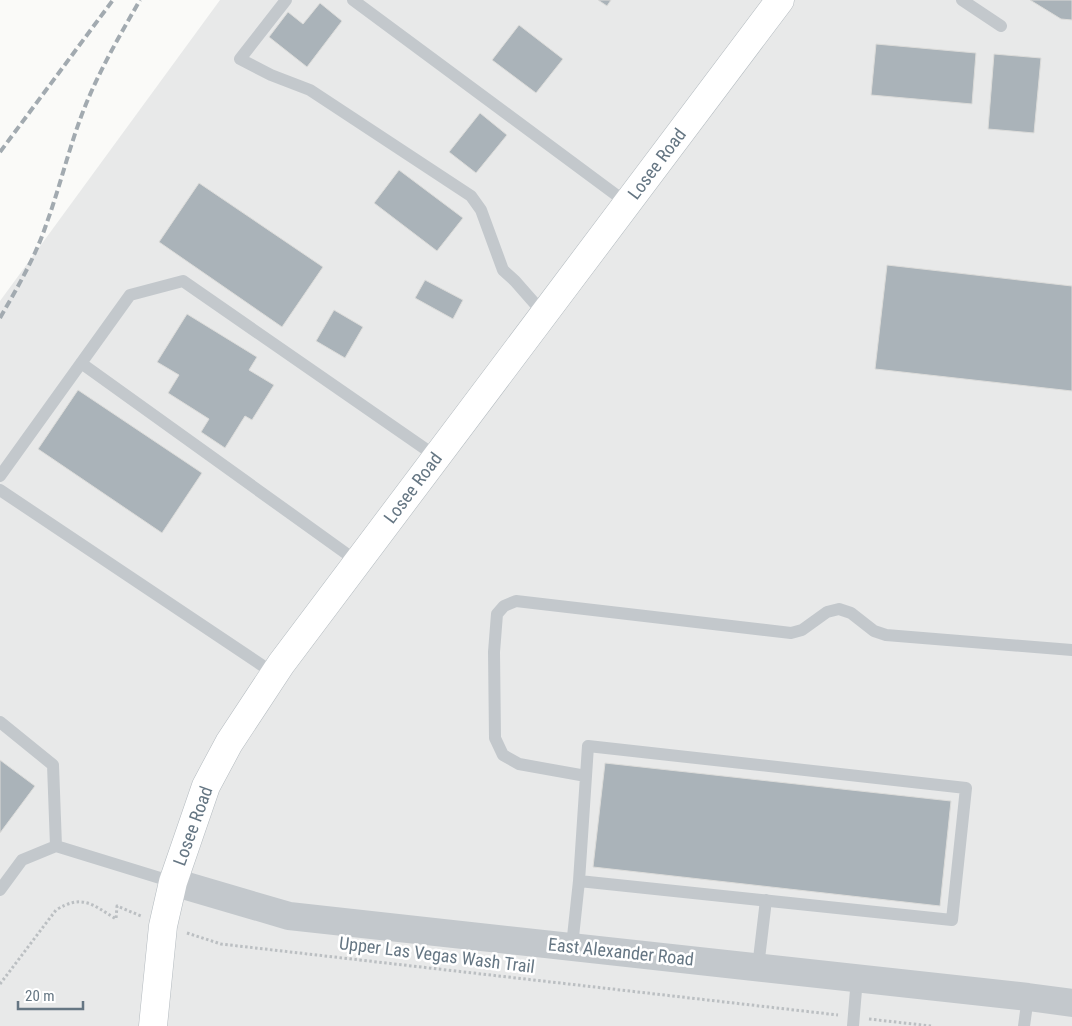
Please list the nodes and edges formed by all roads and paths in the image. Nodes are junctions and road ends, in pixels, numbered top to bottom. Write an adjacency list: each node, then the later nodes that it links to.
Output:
1 (286, 0): 7 (lane)
2 (353, 0): 6 (lane)
3 (780, 0): 6 (main road, Losee Road)
4 (962, 0): 5 (lane)
5 (1001, 26)
6 (628, 203): 7 (main road, Losee Road)
7 (544, 314): 9 (main road, Losee Road)
8 (81, 363): 9 (lane); 10 (lane); 12 (lane)
9 (437, 457): 12 (main road, Losee Road)
10 (0, 476)
11 (0, 490): 14 (lane)
12 (358, 562): 14 (main road, Losee Road)
13 (1072, 650): 16 (lane)
14 (275, 674): 19 (main road, Losee Road)
15 (0, 722): 17 (lane)
16 (586, 776): 18 (lane); 21 (lane)
17 (56, 846): 19 (lane); 20 (lane)
18 (579, 880): 21 (lane); 23 (lane)
19 (173, 882): 22 (main road, Losee Road); 23 (street, East Alexander Road)
20 (0, 890)
21 (766, 900): 24 (lane)
22 (163, 926): 26 (path, Upper Las Vegas Wash Trail); 29 (path, Upper Las Vegas Wash Trail); 30 (main road, Losee Road)
23 (572, 946): 24 (street, East Alexander Road)
24 (758, 967): 25 (street, East Alexander Road)
25 (857, 978): 27 (street, East Alexander Road); 29 (lane)
26 (0, 984)
27 (1028, 997): 28 (street, East Alexander Road); 32 (lane)
28 (1072, 1003)
29 (853, 1022): 31 (path, Upper Las Vegas Wash Trail)
30 (153, 1026)
31 (931, 1026)
32 (1024, 1026)

